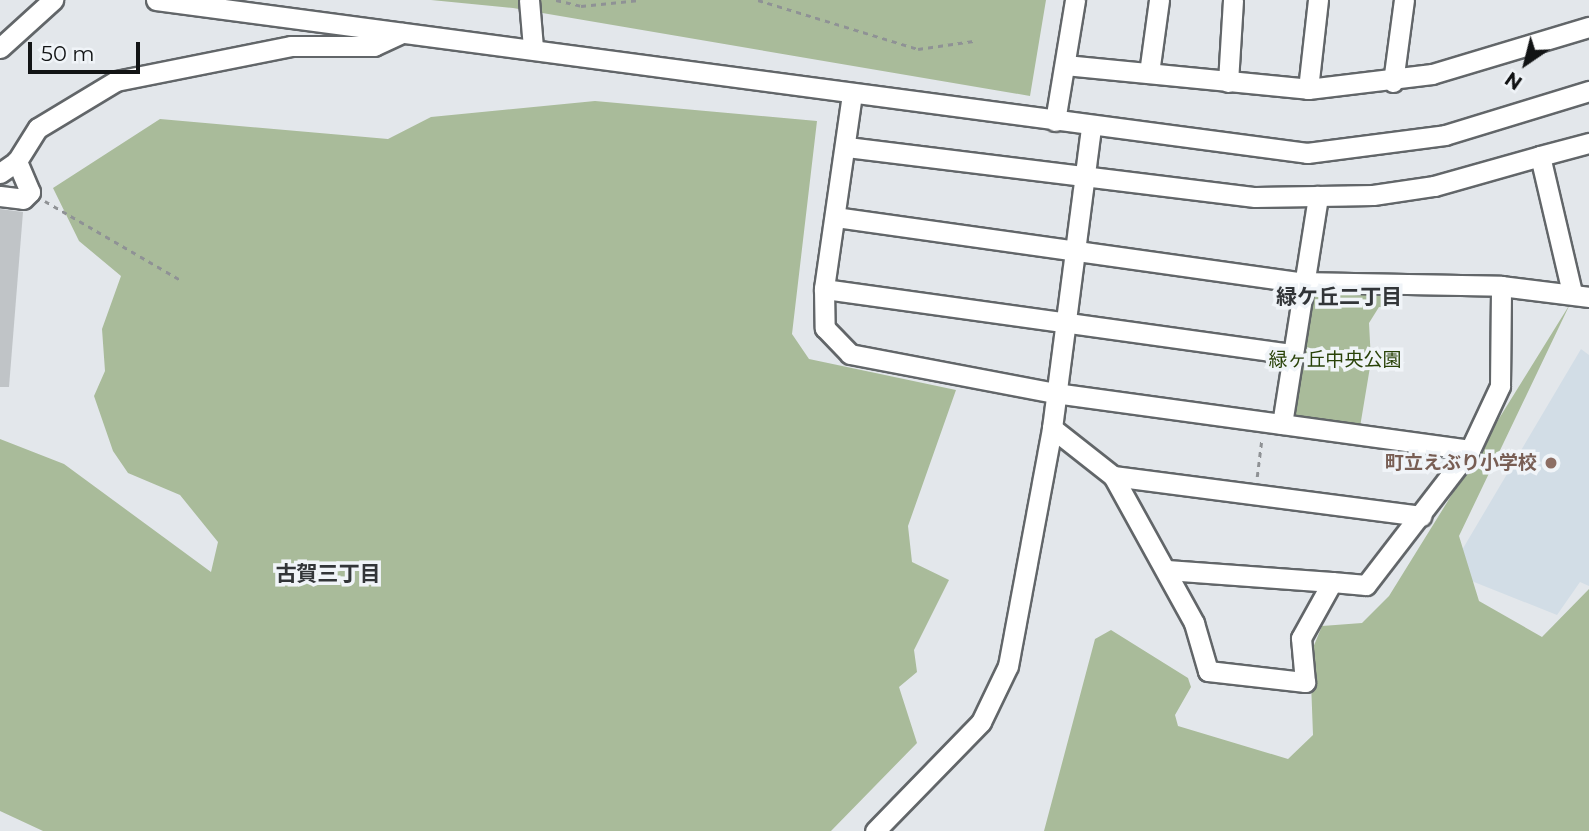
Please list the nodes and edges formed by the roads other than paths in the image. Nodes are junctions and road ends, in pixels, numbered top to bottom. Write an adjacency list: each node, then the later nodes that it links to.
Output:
1 (53, 0): 11 (street)
2 (156, 0): 10 (street)
3 (529, 0): 12 (street)
4 (1075, 0): 13 (street)
5 (1159, 0): 14 (street)
6 (1233, 0): 15 (street)
7 (1318, 0): 17 (street)
8 (1404, 0): 16 (street)
9 (1589, 27): 16 (street)
10 (413, 34): 12 (street); 25 (street)
11 (0, 48)
12 (533, 48): 19 (street)
13 (1065, 65): 14 (street); 20 (street)
14 (1149, 74): 15 (street)
15 (1228, 82): 17 (street)
16 (1393, 82): 17 (street)
17 (1308, 89)
18 (1589, 91): 21 (street)
19 (852, 94): 20 (street); 23 (street)
20 (1055, 121): 21 (street)
21 (1091, 126): 27 (street)
22 (1589, 143): 24 (street)
23 (847, 147): 27 (street); 30 (street)
24 (1540, 156): 29 (street); 35 (street)
25 (18, 161): 26 (street); 28 (street)
26 (0, 173)
27 (1084, 179): 29 (street); 31 (street)
28 (0, 196)
29 (1318, 196): 32 (street)
30 (835, 217): 31 (street); 34 (street)
31 (1073, 251): 32 (street); 36 (street)
32 (1300, 282): 33 (street); 37 (street)
33 (1501, 286): 35 (street); 41 (street)
34 (824, 289): 36 (street); 38 (street)
35 (1580, 295)
36 (1066, 323): 37 (street); 38 (street)
37 (1290, 354): 39 (street)
38 (1055, 393): 39 (street); 40 (street)
39 (1273, 423): 41 (street)
40 (1052, 428): 42 (street); 46 (street)
41 (1470, 450): 43 (street)
42 (1113, 477): 43 (street); 44 (street)
43 (1421, 516): 45 (street)
44 (1167, 570): 45 (street); 45 (street)
45 (1332, 582)
46 (875, 831)

